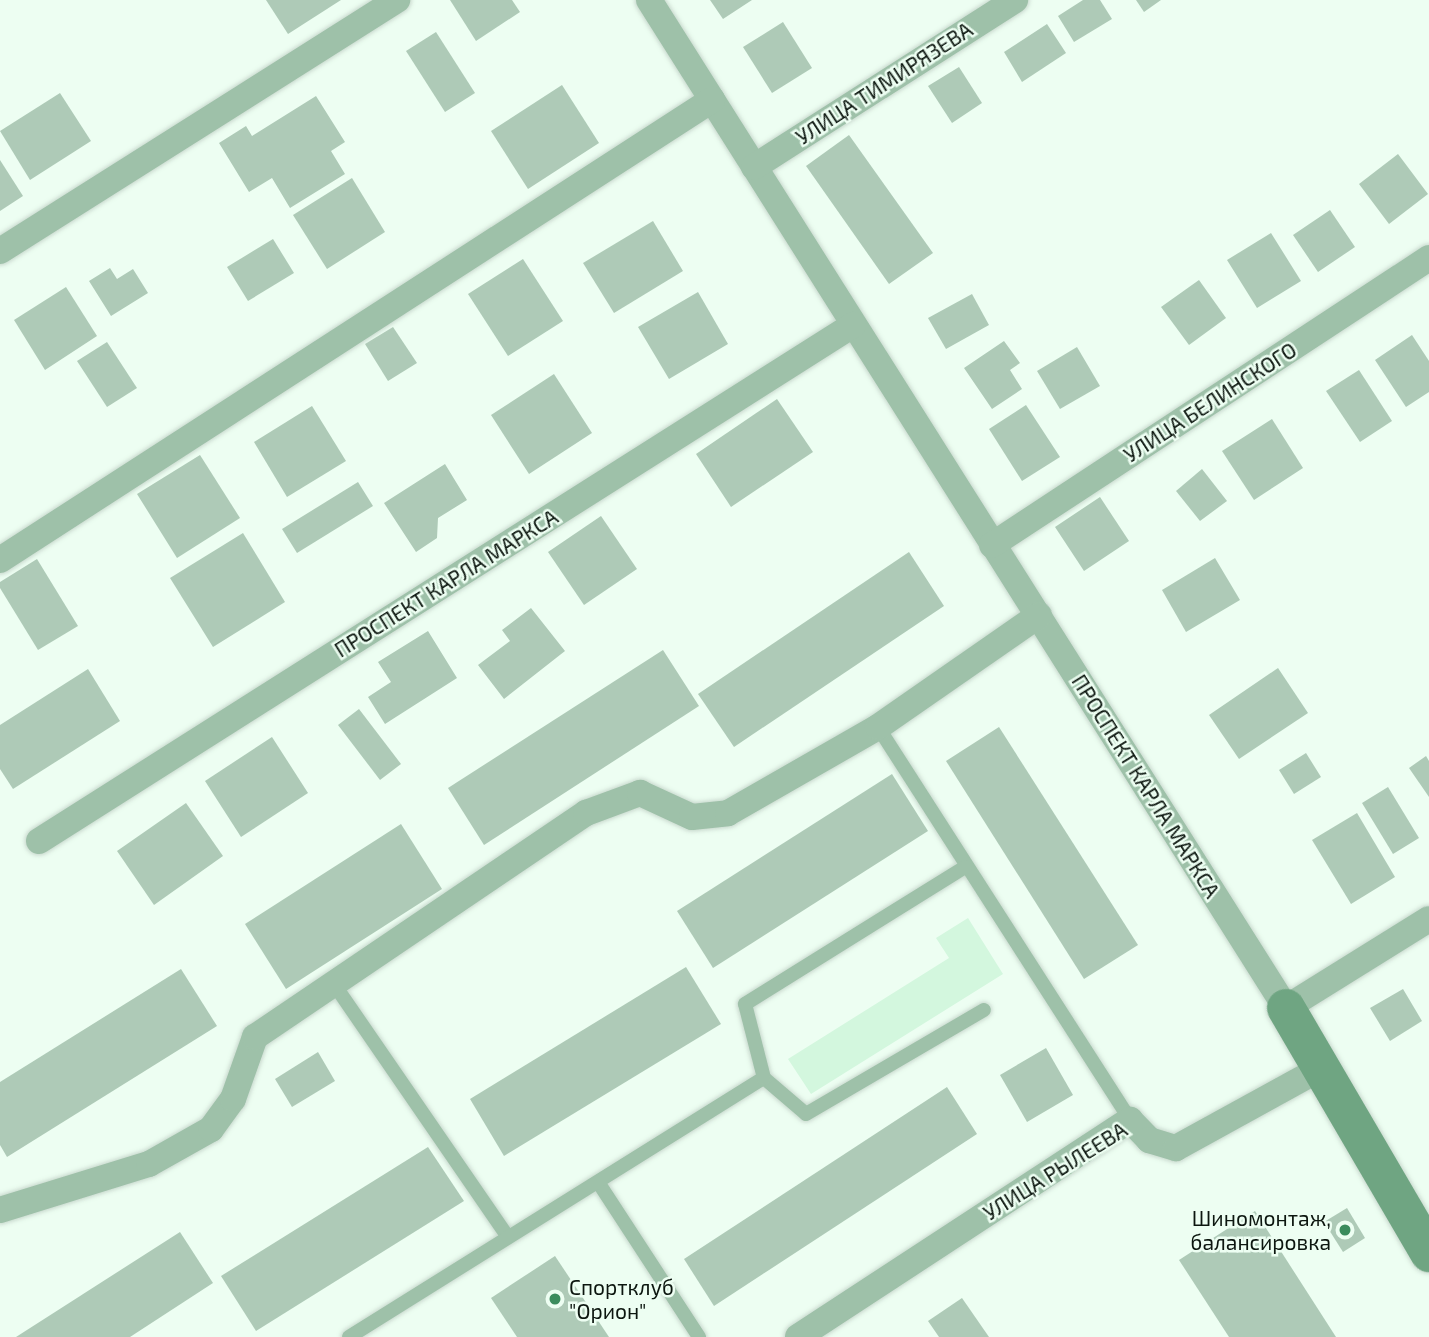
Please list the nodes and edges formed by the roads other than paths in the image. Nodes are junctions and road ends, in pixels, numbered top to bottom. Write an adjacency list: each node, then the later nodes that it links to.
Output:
1 (397, 0): 6 (street)
2 (649, 0): 4 (street, ПРОСПЕКТ КАРЛА МАРКСА)
3 (1014, 0): 5 (street, УЛИЦА ТИМИРЯЗЕВА)
4 (712, 100): 5 (street, ПРОСПЕКТ КАРЛА МАРКСА); 10 (street)
5 (754, 167): 8 (street, ПРОСПЕКТ КАРЛА МАРКСА)
6 (0, 251)
7 (1429, 258): 9 (street, УЛИЦА БЕЛИНСКОГО)
8 (853, 325): 9 (street, ПРОСПЕКТ КАРЛА МАРКСА); 13 (street, ПРОСПЕКТ КАРЛА МАРКСА)
9 (992, 545): 11 (street, ПРОСПЕКТ КАРЛА МАРКСА)
10 (0, 560)
11 (1039, 615): 12 (street); 17 (street, ПРОСПЕКТ КАРЛА МАРКСА)
12 (878, 727): 14 (lane); 16 (street)
13 (39, 841)
14 (965, 867): 20 (lane); 21 (lane)
15 (1429, 919): 17 (street)
16 (334, 984): 23 (street); 24 (lane)
17 (1286, 1008): 19 (street, ПРОСПЕКТ КАРЛА МАРКСА)
18 (985, 1010): 20 (lane)
19 (1318, 1070): 21 (street, УЛИЦА РЫЛЕЕВА); 25 (street, ПРОСПЕКТ КАРЛА МАРКСА)
20 (764, 1078): 22 (lane)
21 (1130, 1120): 28 (street, УЛИЦА РЫЛЕЕВА)
22 (598, 1182): 24 (lane); 27 (lane)
23 (0, 1210)
24 (508, 1237): 26 (lane)
25 (1429, 1253)
26 (349, 1337)
27 (699, 1337)
28 (798, 1337)

